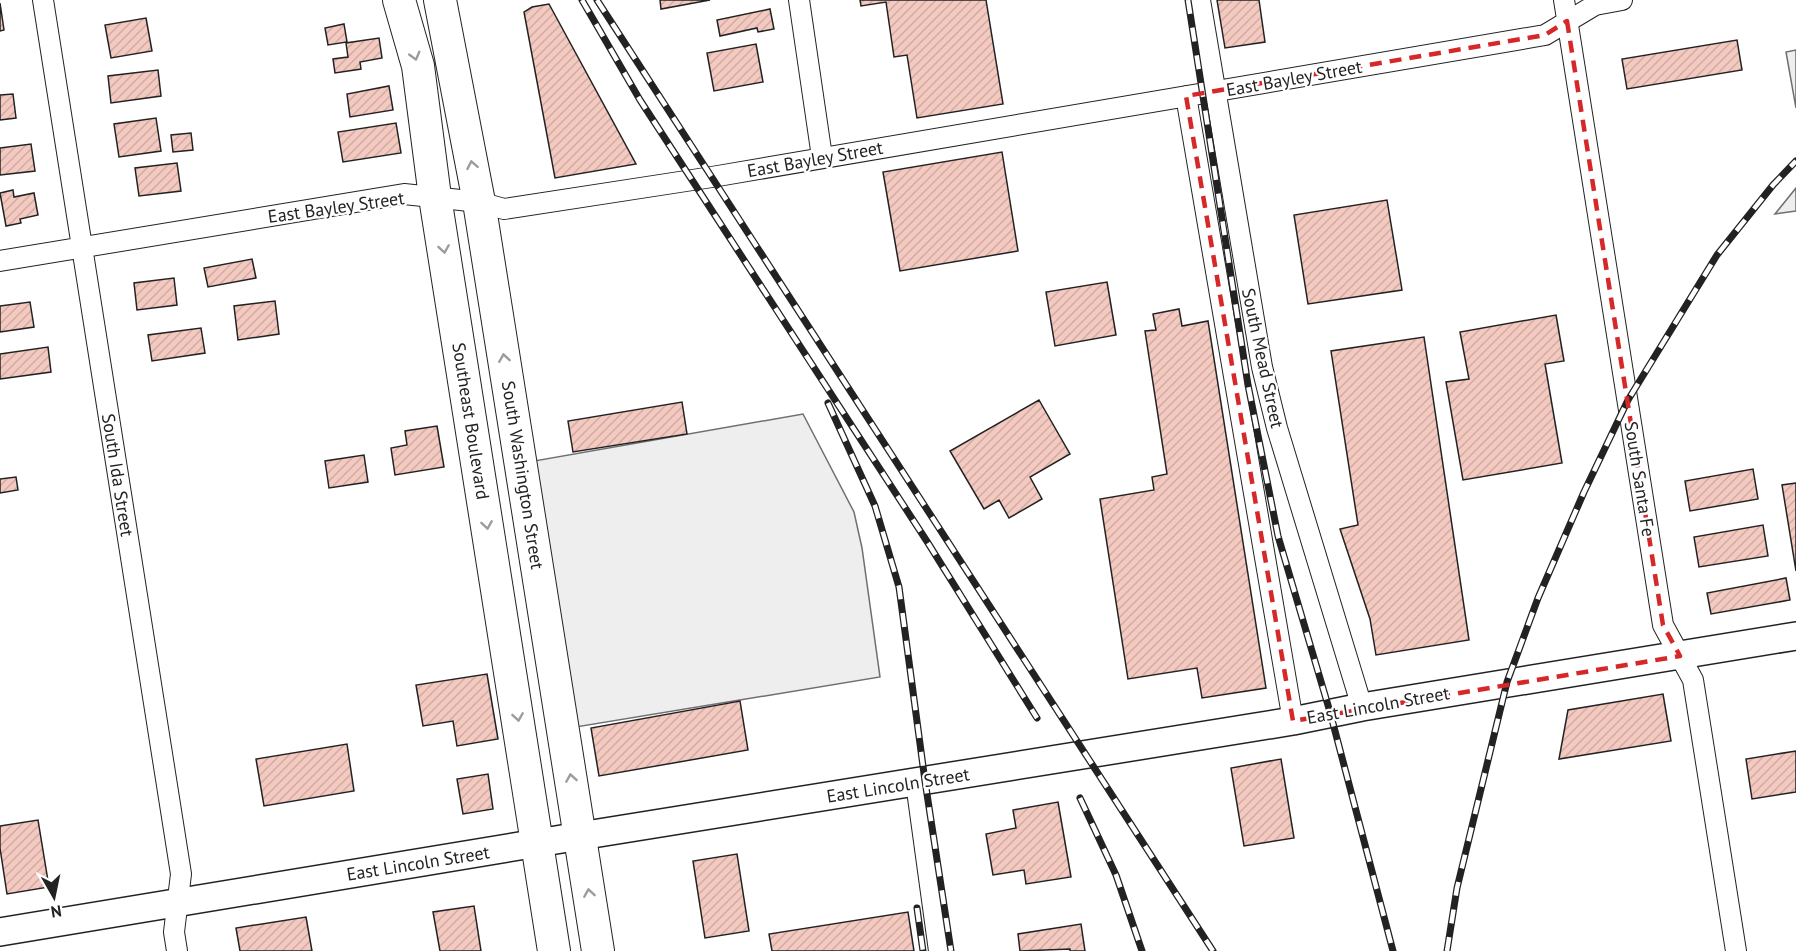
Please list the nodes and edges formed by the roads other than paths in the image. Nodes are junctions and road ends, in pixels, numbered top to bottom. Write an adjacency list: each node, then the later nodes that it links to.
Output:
1 (43, 0): 14 (street, South Ida Street)
2 (399, 0): 12 (main road, Southeast Boulevard, one-way to 12)
3 (440, 0): 13 (main road, South Washington Street, one-way to 3)
4 (799, 0): 11 (street)
5 (1200, 0): 9 (street, South Mead Street)
6 (1564, 0): 8 (street, South Santa Fe)
7 (1622, 0): 8 (street, East Bayley Street)
8 (1567, 21): 9 (street, East Bayley Street); 17 (street, South Santa Fe)
9 (1215, 91): 10 (street, East Bayley Street); 18 (street, South Mead Street)
10 (1186, 96): 11 (street, East Bayley Street); 19 (street, South Mead Street)
11 (822, 157): 13 (street, East Bayley Street)
12 (435, 198): 13 (street, East Bayley Street); 14 (street, East Bayley Street); 22 (main road, Southeast Boulevard, one-way to 22)
13 (479, 202): 21 (main road, South Washington Street, one-way to 13)
14 (82, 247): 15 (street, East Bayley Street); 23 (street, South Ida Street)
15 (0, 261)
16 (1796, 636): 17 (street, East Lincoln Street)
17 (1680, 656): 18 (street, East Lincoln Street); 29 (street, South Santa Fe)
18 (1362, 707): 19 (street, East Lincoln Street)
19 (1293, 721): 20 (street, East Lincoln Street)
20 (916, 783): 21 (street, East Lincoln Street); 28 (street)
21 (580, 836): 22 (street, East Lincoln Street); 27 (main road, South Washington Street, one-way to 21)
22 (538, 843): 23 (street, East Lincoln Street); 26 (main road)
23 (178, 903): 24 (street, East Lincoln Street); 25 (street, South Ida Street)
24 (0, 932)
25 (177, 951)
26 (554, 951)
27 (598, 951)
28 (939, 951)
29 (1736, 951)

